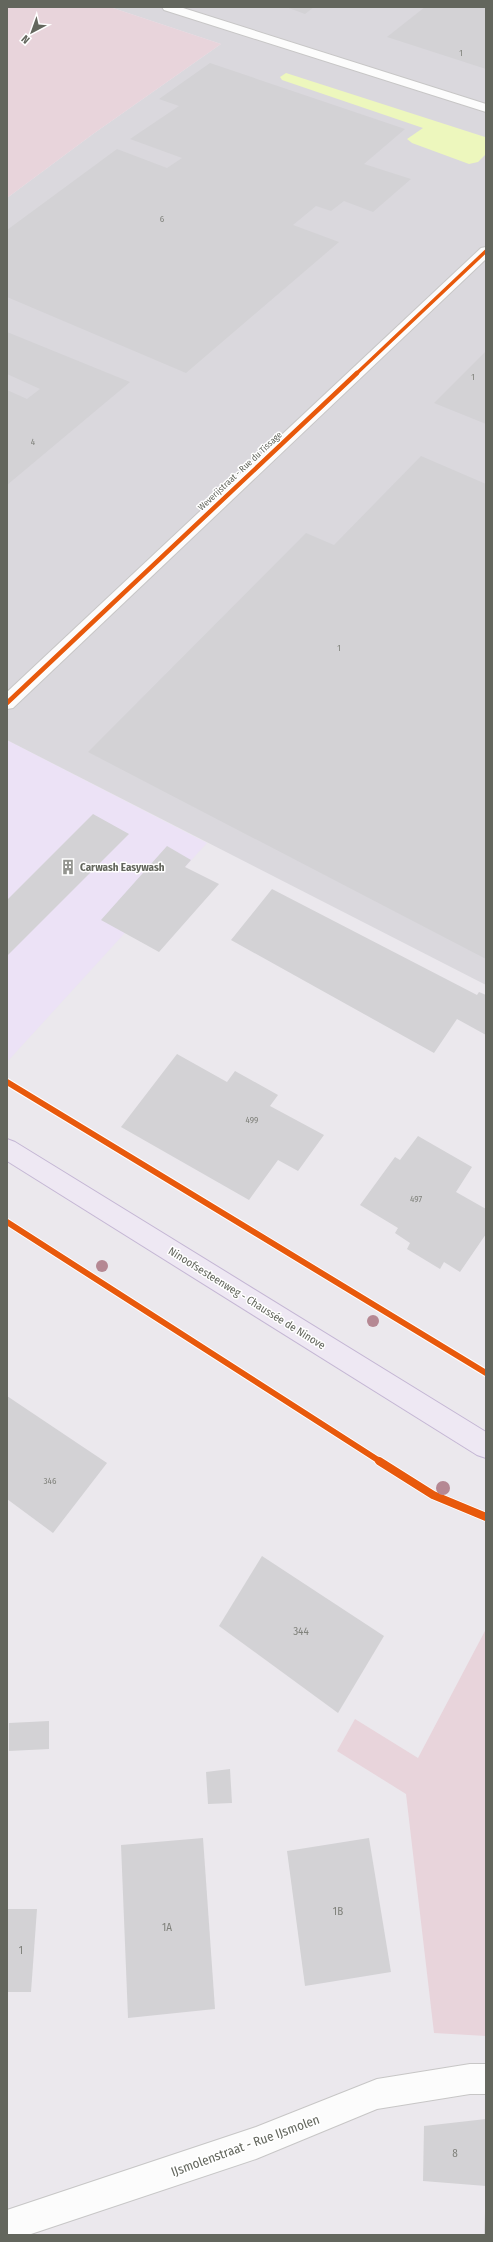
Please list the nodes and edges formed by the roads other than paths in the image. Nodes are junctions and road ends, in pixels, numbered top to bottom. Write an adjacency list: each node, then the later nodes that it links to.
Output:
1 (168, 7): 2 (street)
2 (486, 108)
3 (486, 252): 4 (street, Weverijstraat - Rue du Tissage)
4 (7, 704)
5 (7, 1149): 6 (main road, Ninoofsesteenweg - Chaussée de Ninove)
6 (486, 1446)
7 (486, 2079): 8 (street, IJsmolenstraat - Rue IJsmolen)
8 (7, 2226)

